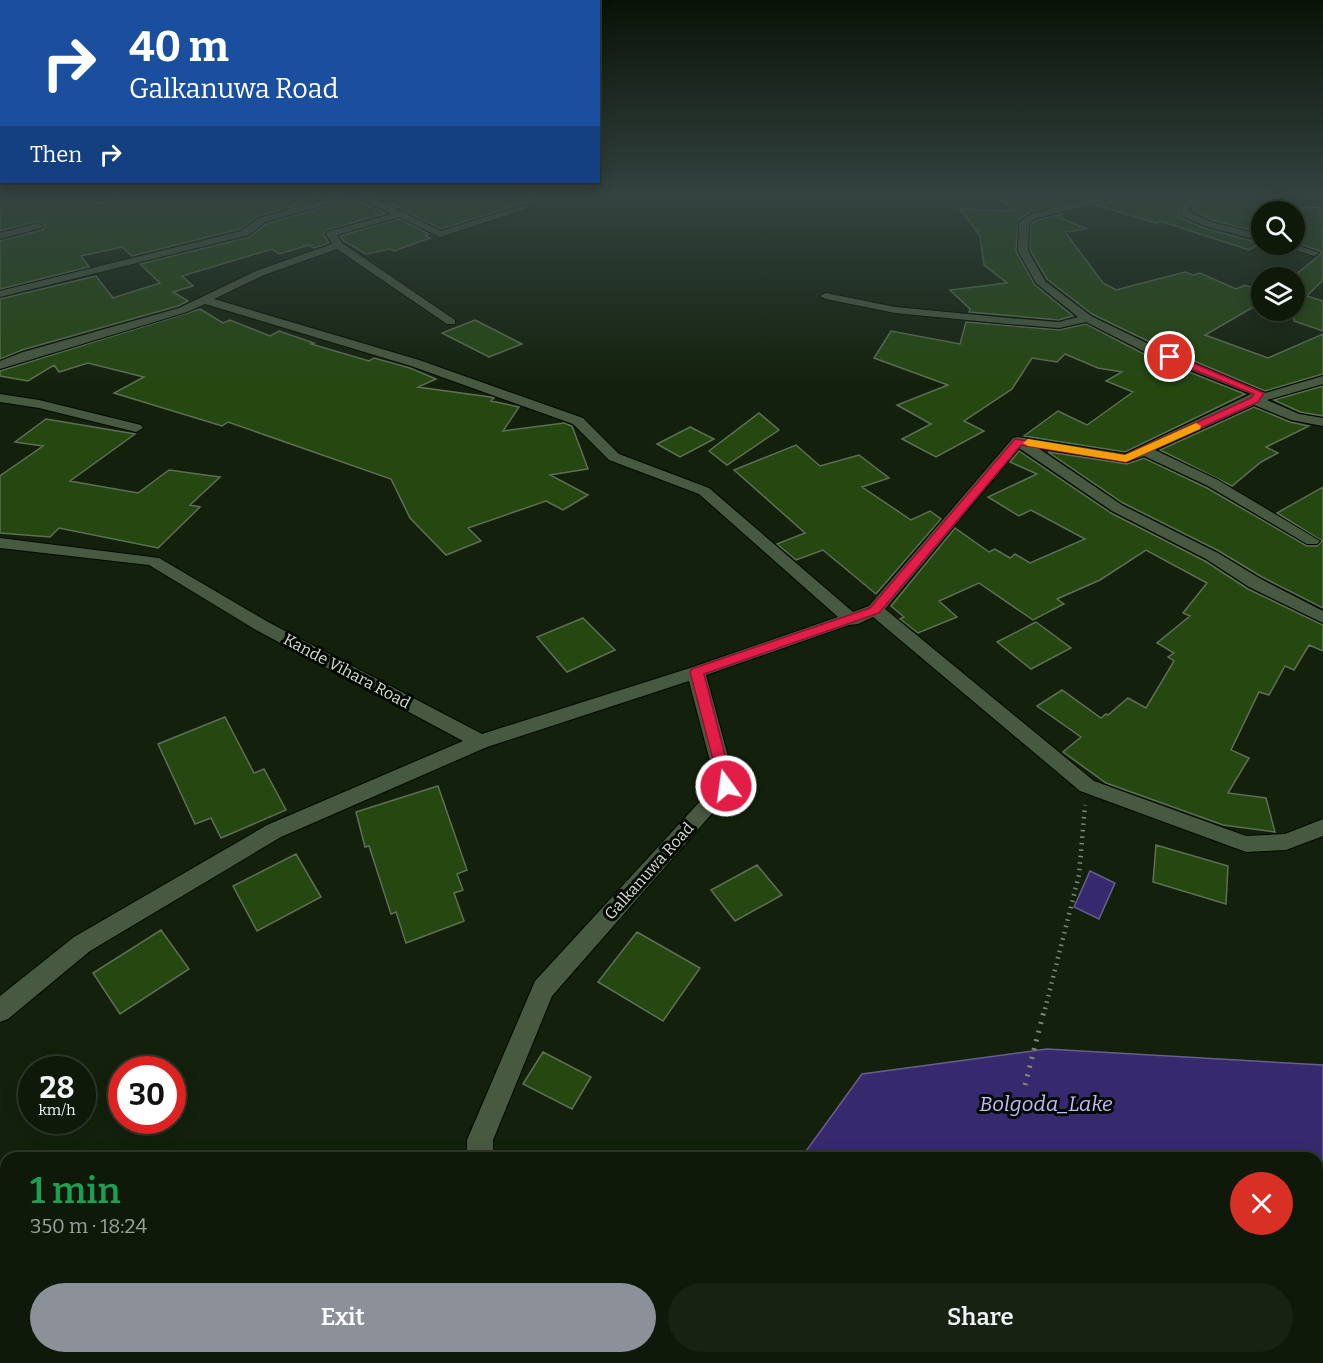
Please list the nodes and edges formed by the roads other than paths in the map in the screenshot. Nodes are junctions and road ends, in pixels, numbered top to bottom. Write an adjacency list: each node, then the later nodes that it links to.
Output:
1 (146, 258): 5 (street)
2 (303, 258): 7 (street)
3 (357, 258): 9 (street)
4 (1027, 258): 8 (street)
5 (0, 294)
6 (826, 296): 8 (street)
7 (204, 300): 10 (street); 22 (street)
8 (1087, 318): 13 (street)
9 (451, 322)
10 (0, 365)
11 (1323, 380): 13 (street)
12 (0, 398): 15 (street)
13 (1254, 400): 14 (street); 17 (street)
14 (1323, 422)
15 (136, 428)
16 (1018, 441): 17 (street); 20 (street); 21 (street)
17 (1143, 450): 18 (street)
18 (1312, 541)
19 (0, 543): 24 (street, Kande Vihara Road)
20 (875, 610): 22 (street); 25 (street)
21 (1323, 618)
22 (852, 620): 23 (street)
23 (696, 672): 24 (street); 27 (street, Galkanuwa Road)
24 (480, 742): 26 (street)
25 (1323, 828)
26 (0, 1011)
27 (480, 1152)

